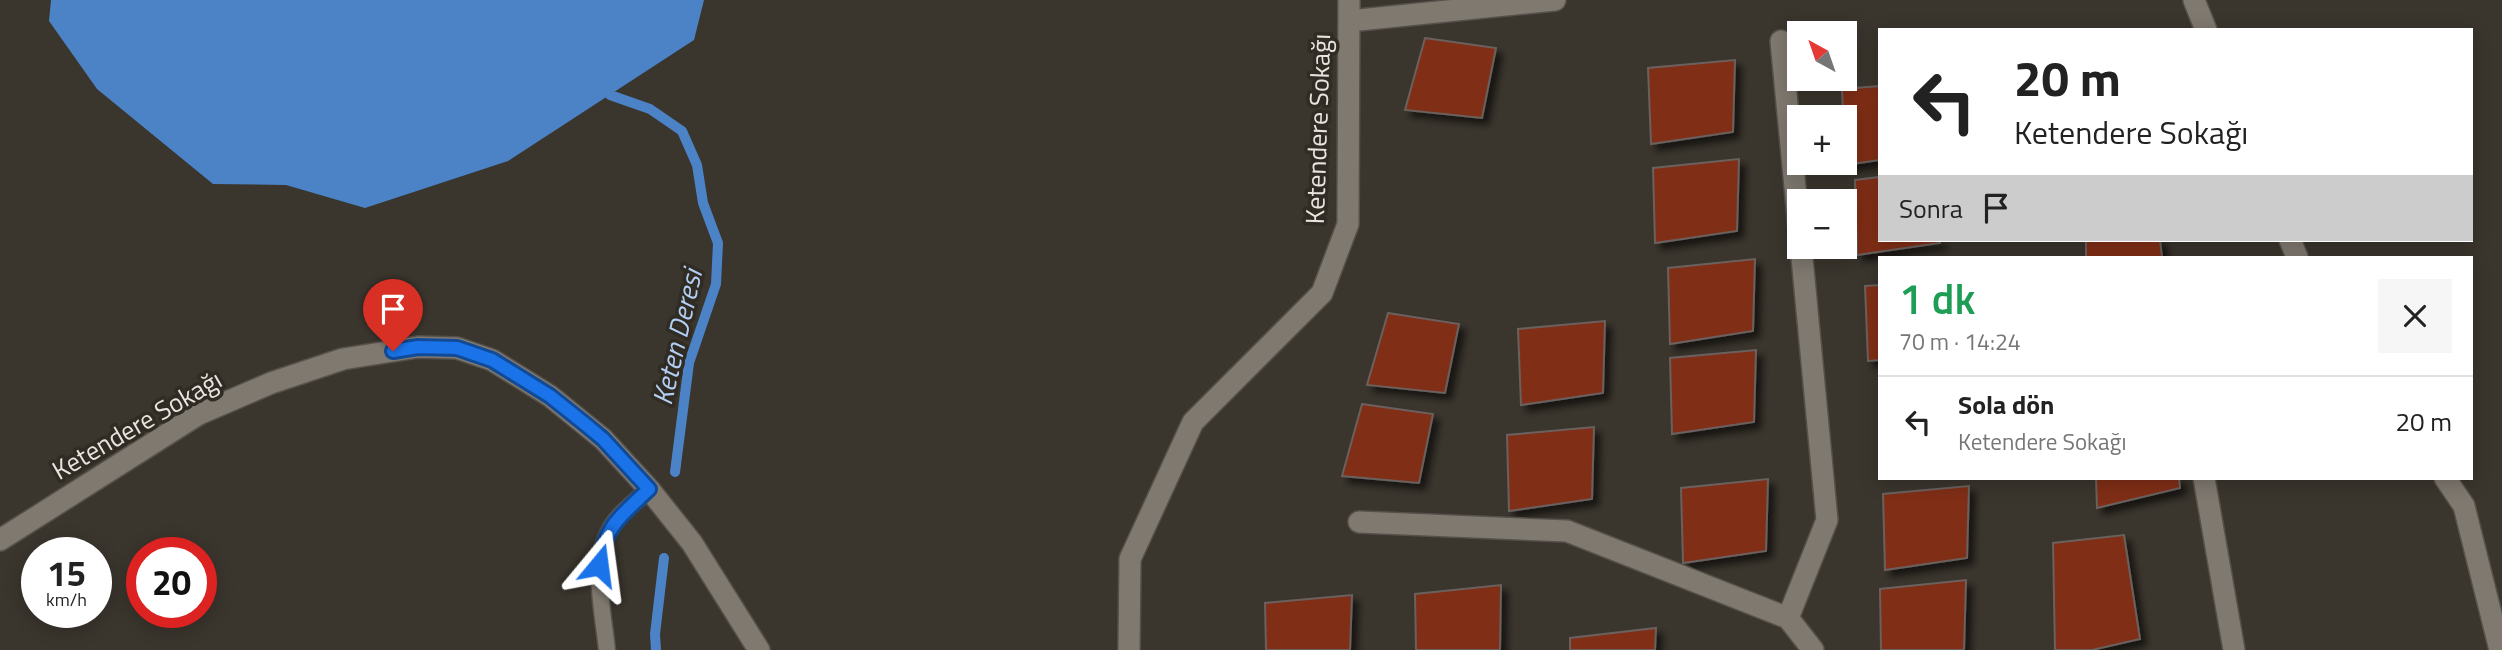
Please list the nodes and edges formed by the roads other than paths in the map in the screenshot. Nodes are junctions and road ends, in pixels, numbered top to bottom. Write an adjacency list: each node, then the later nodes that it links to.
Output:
1 (1555, 0): 3 (street)
2 (2194, 0): 4 (street)
3 (1349, 11): 16 (street, Ketendere Sokağı)
4 (2205, 28)
5 (1781, 41): 6 (street)
6 (1795, 189)
7 (1802, 259): 13 (street)
8 (2204, 480): 18 (street)
9 (2446, 480): 19 (street)
10 (649, 489): 12 (street, Ketendere Sokağı); 14 (lane); 15 (street, Ketendere Sokağı)
11 (1359, 523): 13 (street)
12 (0, 540)
13 (1788, 618): 17 (street)
14 (607, 650)
15 (759, 650)
16 (1129, 650)
17 (1813, 650)
18 (2234, 650)
19 (2500, 650)

